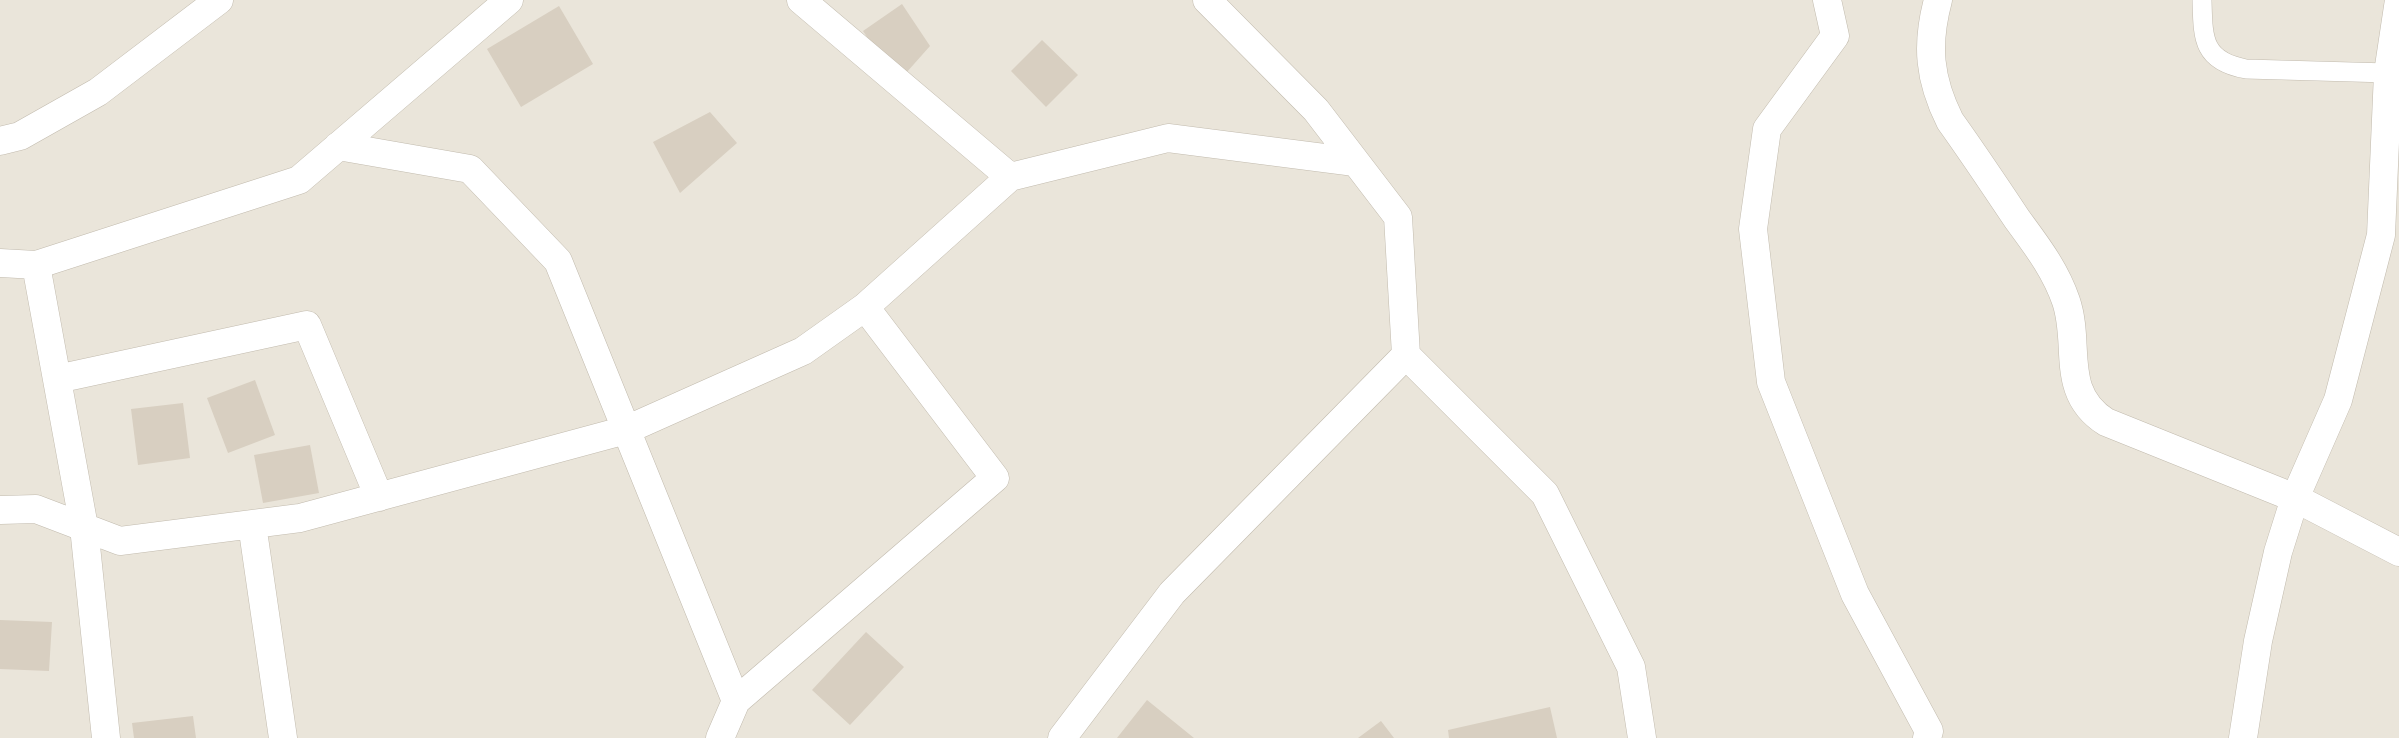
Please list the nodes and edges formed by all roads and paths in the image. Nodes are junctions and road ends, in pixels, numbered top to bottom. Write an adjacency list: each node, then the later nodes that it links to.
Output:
1 (219, 0): 10 (street)
2 (509, 0): 11 (street)
3 (801, 0): 13 (street)
4 (1207, 0): 12 (street)
5 (1827, 0): 32 (street)
6 (1938, 0): 21 (street)
7 (2202, 0): 9 (lane)
8 (2399, 0): 9 (street)
9 (2394, 75): 21 (street)
10 (0, 141)
11 (338, 146): 15 (street); 19 (street)
12 (1355, 162): 13 (street); 17 (street)
13 (1010, 177): 16 (street)
14 (0, 263): 15 (street)
15 (36, 265): 18 (street)
16 (865, 306): 19 (street); 26 (street)
17 (1406, 354): 30 (street); 31 (street)
18 (57, 378): 20 (street); 24 (street)
19 (626, 430): 20 (street); 26 (street)
20 (379, 497): 23 (street)
21 (2294, 498): 25 (street); 33 (street)
22 (0, 510): 24 (street)
23 (252, 524): 24 (street); 28 (street)
24 (84, 527): 27 (street)
25 (2399, 552)
26 (736, 701): 29 (street)
27 (106, 738)
28 (283, 738)
29 (720, 738)
30 (1062, 738)
31 (1642, 738)
32 (1927, 738)
33 (2243, 738)

